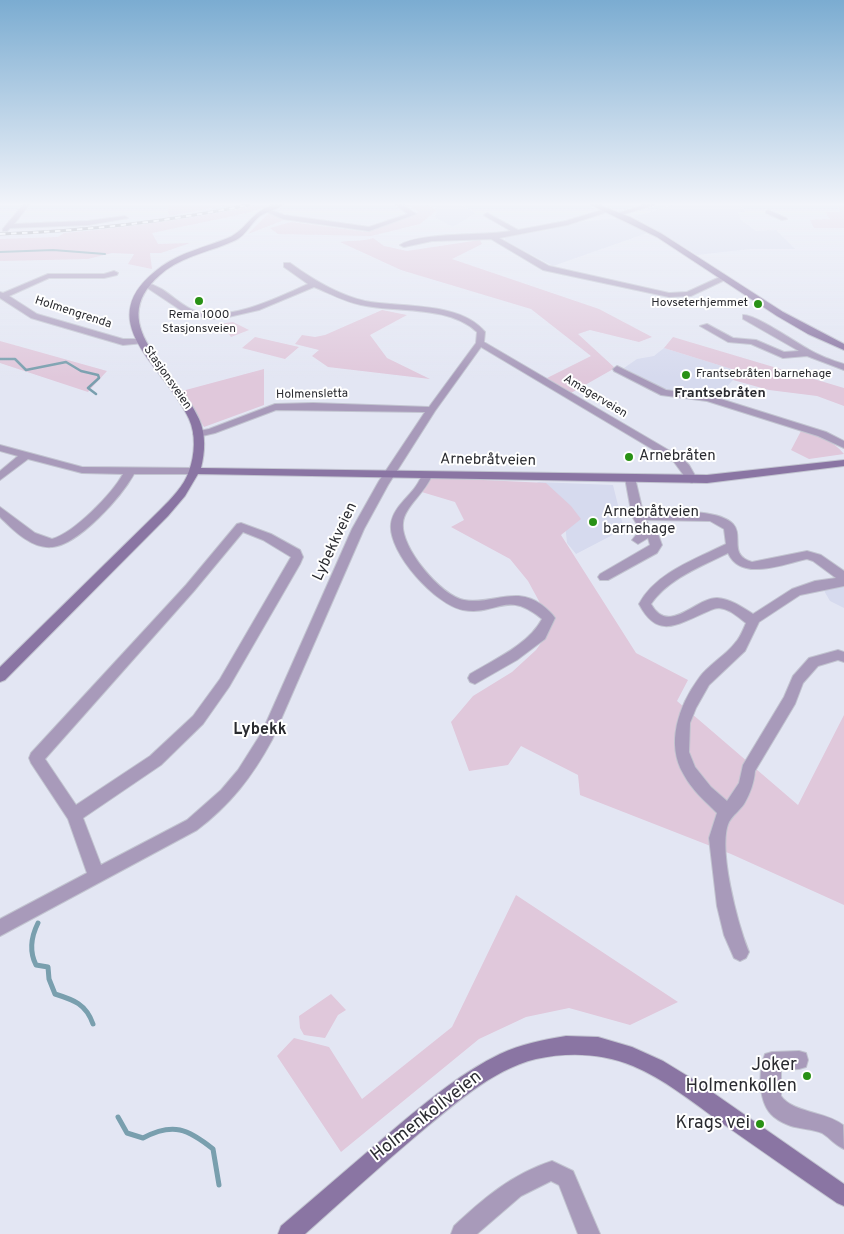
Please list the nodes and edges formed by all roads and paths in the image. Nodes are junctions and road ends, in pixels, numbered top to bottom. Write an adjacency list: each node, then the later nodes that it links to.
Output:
1 (174, 263): 8 (street, Stasjonsveien)
2 (537, 263): 6 (street)
3 (702, 263): 6 (street)
4 (287, 265): 7 (street)
5 (114, 273): 9 (street, Holmengrenda)
6 (725, 278): 14 (street)
7 (314, 284): 8 (street); 13 (street)
8 (147, 285): 12 (street, Stasjonsveien)
9 (1, 295): 12 (street, Holmengrenda)
10 (746, 316): 15 (street)
11 (704, 326): 15 (street)
12 (141, 341): 19 (street, Stasjonsveien)
13 (480, 343): 18 (street, Lybekkveien); 30 (street, Amagerveien)
14 (844, 347)
15 (808, 353): 16 (street)
16 (844, 367)
17 (617, 369): 20 (street)
18 (431, 410): 19 (street, Holmensletta); 26 (street, Lybekkveien)
19 (198, 434): 25 (street, Stasjonsveien)
20 (844, 445)
21 (0, 448): 22 (street, Arnebråtveien)
22 (25, 456): 24 (street, Arnebråtveien); 28 (street)
23 (844, 463): 30 (street, Arnebråtveien)
24 (130, 471): 25 (street, Arnebråtveien); 31 (street)
25 (195, 471): 26 (street, Arnebråtveien); 39 (street, Stasjonsveien)
26 (390, 474): 27 (street, Arnebråtveien); 43 (street, Lybekkveien)
27 (427, 475): 29 (street, Arnebråtveien); 40 (street)
28 (0, 476)
29 (630, 478): 30 (street, Arnebråtveien); 32 (street)
30 (692, 479)
31 (0, 511)
32 (638, 516): 33 (street); 34 (street)
33 (730, 547): 35 (street); 37 (street)
34 (604, 577)
35 (844, 577)
36 (844, 581): 37 (street)
37 (753, 621): 41 (street)
38 (844, 657): 41 (street)
39 (0, 676)
40 (475, 678)
41 (726, 812): 45 (street)
42 (74, 815): 42 (street, Lybekkveien); 43 (street, Lybekkveien)
43 (96, 876): 44 (street, Lybekkveien)
44 (0, 928)
45 (740, 952)
46 (799, 1060): 47 (street)
47 (844, 1138)
48 (844, 1196): 49 (street, Holmenkollveien)
49 (289, 1234)
50 (462, 1234): 51 (street)
51 (589, 1234)

